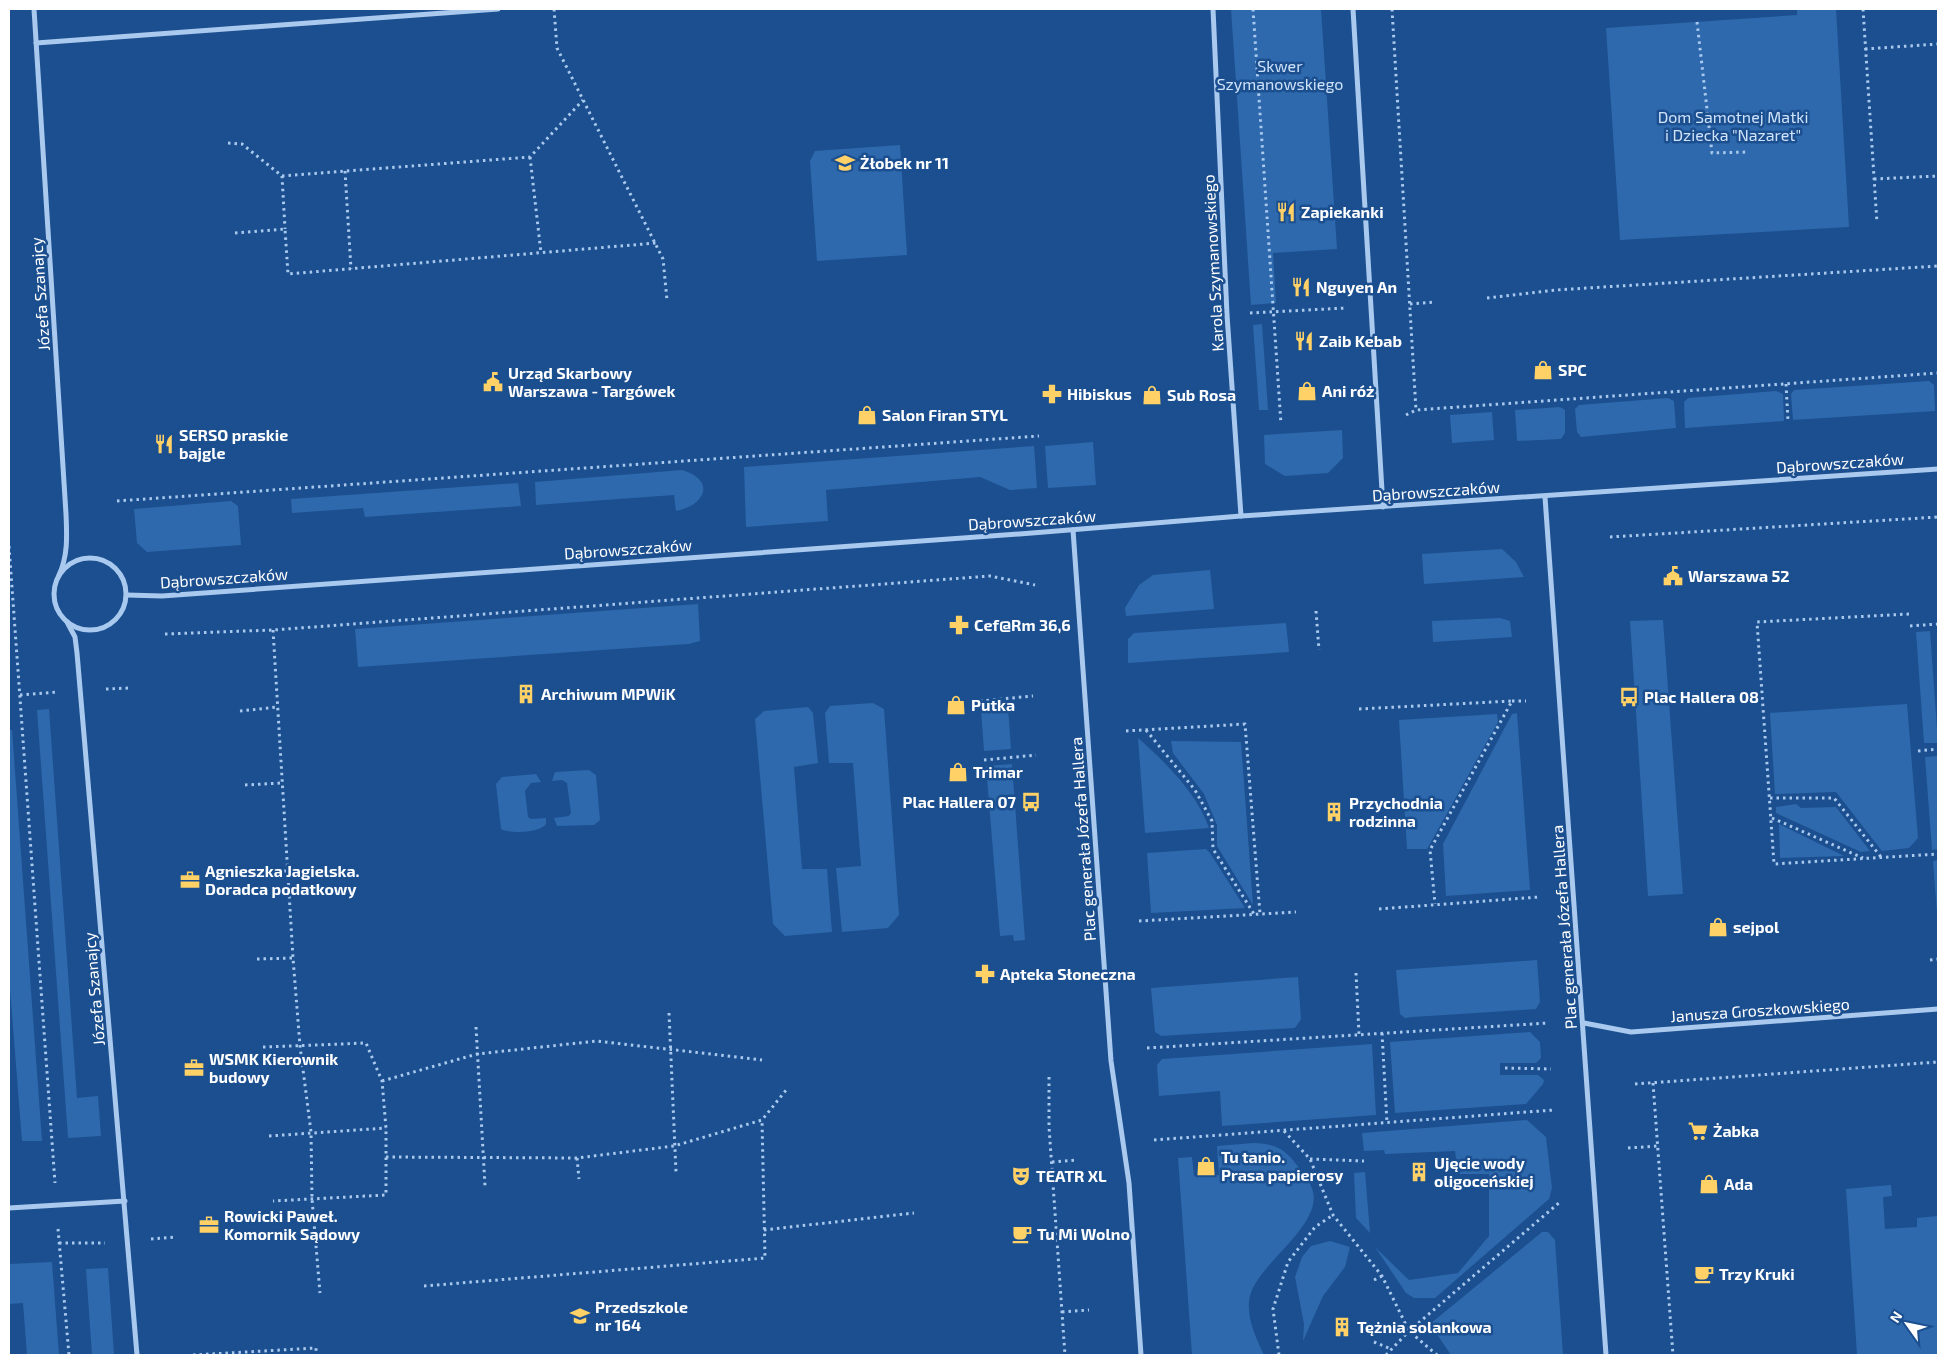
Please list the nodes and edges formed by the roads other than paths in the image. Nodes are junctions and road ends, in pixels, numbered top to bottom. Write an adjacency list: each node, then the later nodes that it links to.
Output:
1 (34, 9): 5 (street, Józefa Szanajcy)
2 (498, 9): 5 (street)
3 (1213, 9): 9 (street, Karola Szymanowskiego)
4 (1354, 9): 8 (street)
5 (36, 43): 11 (street, Józefa Szanajcy)
6 (1938, 469): 7 (street, Dąbrowszczaków)
7 (1545, 496): 8 (street, Dąbrowszczaków); 15 (street, Plac generała Józefa Hallera)
8 (1383, 507): 9 (street, Dąbrowszczaków)
9 (1241, 516): 10 (street, Dąbrowszczaków)
10 (1073, 530): 12 (street, Dąbrowszczaków); 19 (street, Plac generała Józefa Hallera)
11 (59, 576): 12 (street); 13 (street)
12 (127, 595): 13 (street)
13 (67, 622): 16 (street, Józefa Szanajcy)
14 (1938, 1009): 15 (street, Janusza Groszkowskiego)
15 (1584, 1023): 20 (street, Plac generała Józefa Hallera)
16 (125, 1201): 17 (street); 18 (street, Józefa Szanajcy)
17 (9, 1208)
18 (137, 1355)
19 (1141, 1355)
20 (1606, 1355)

